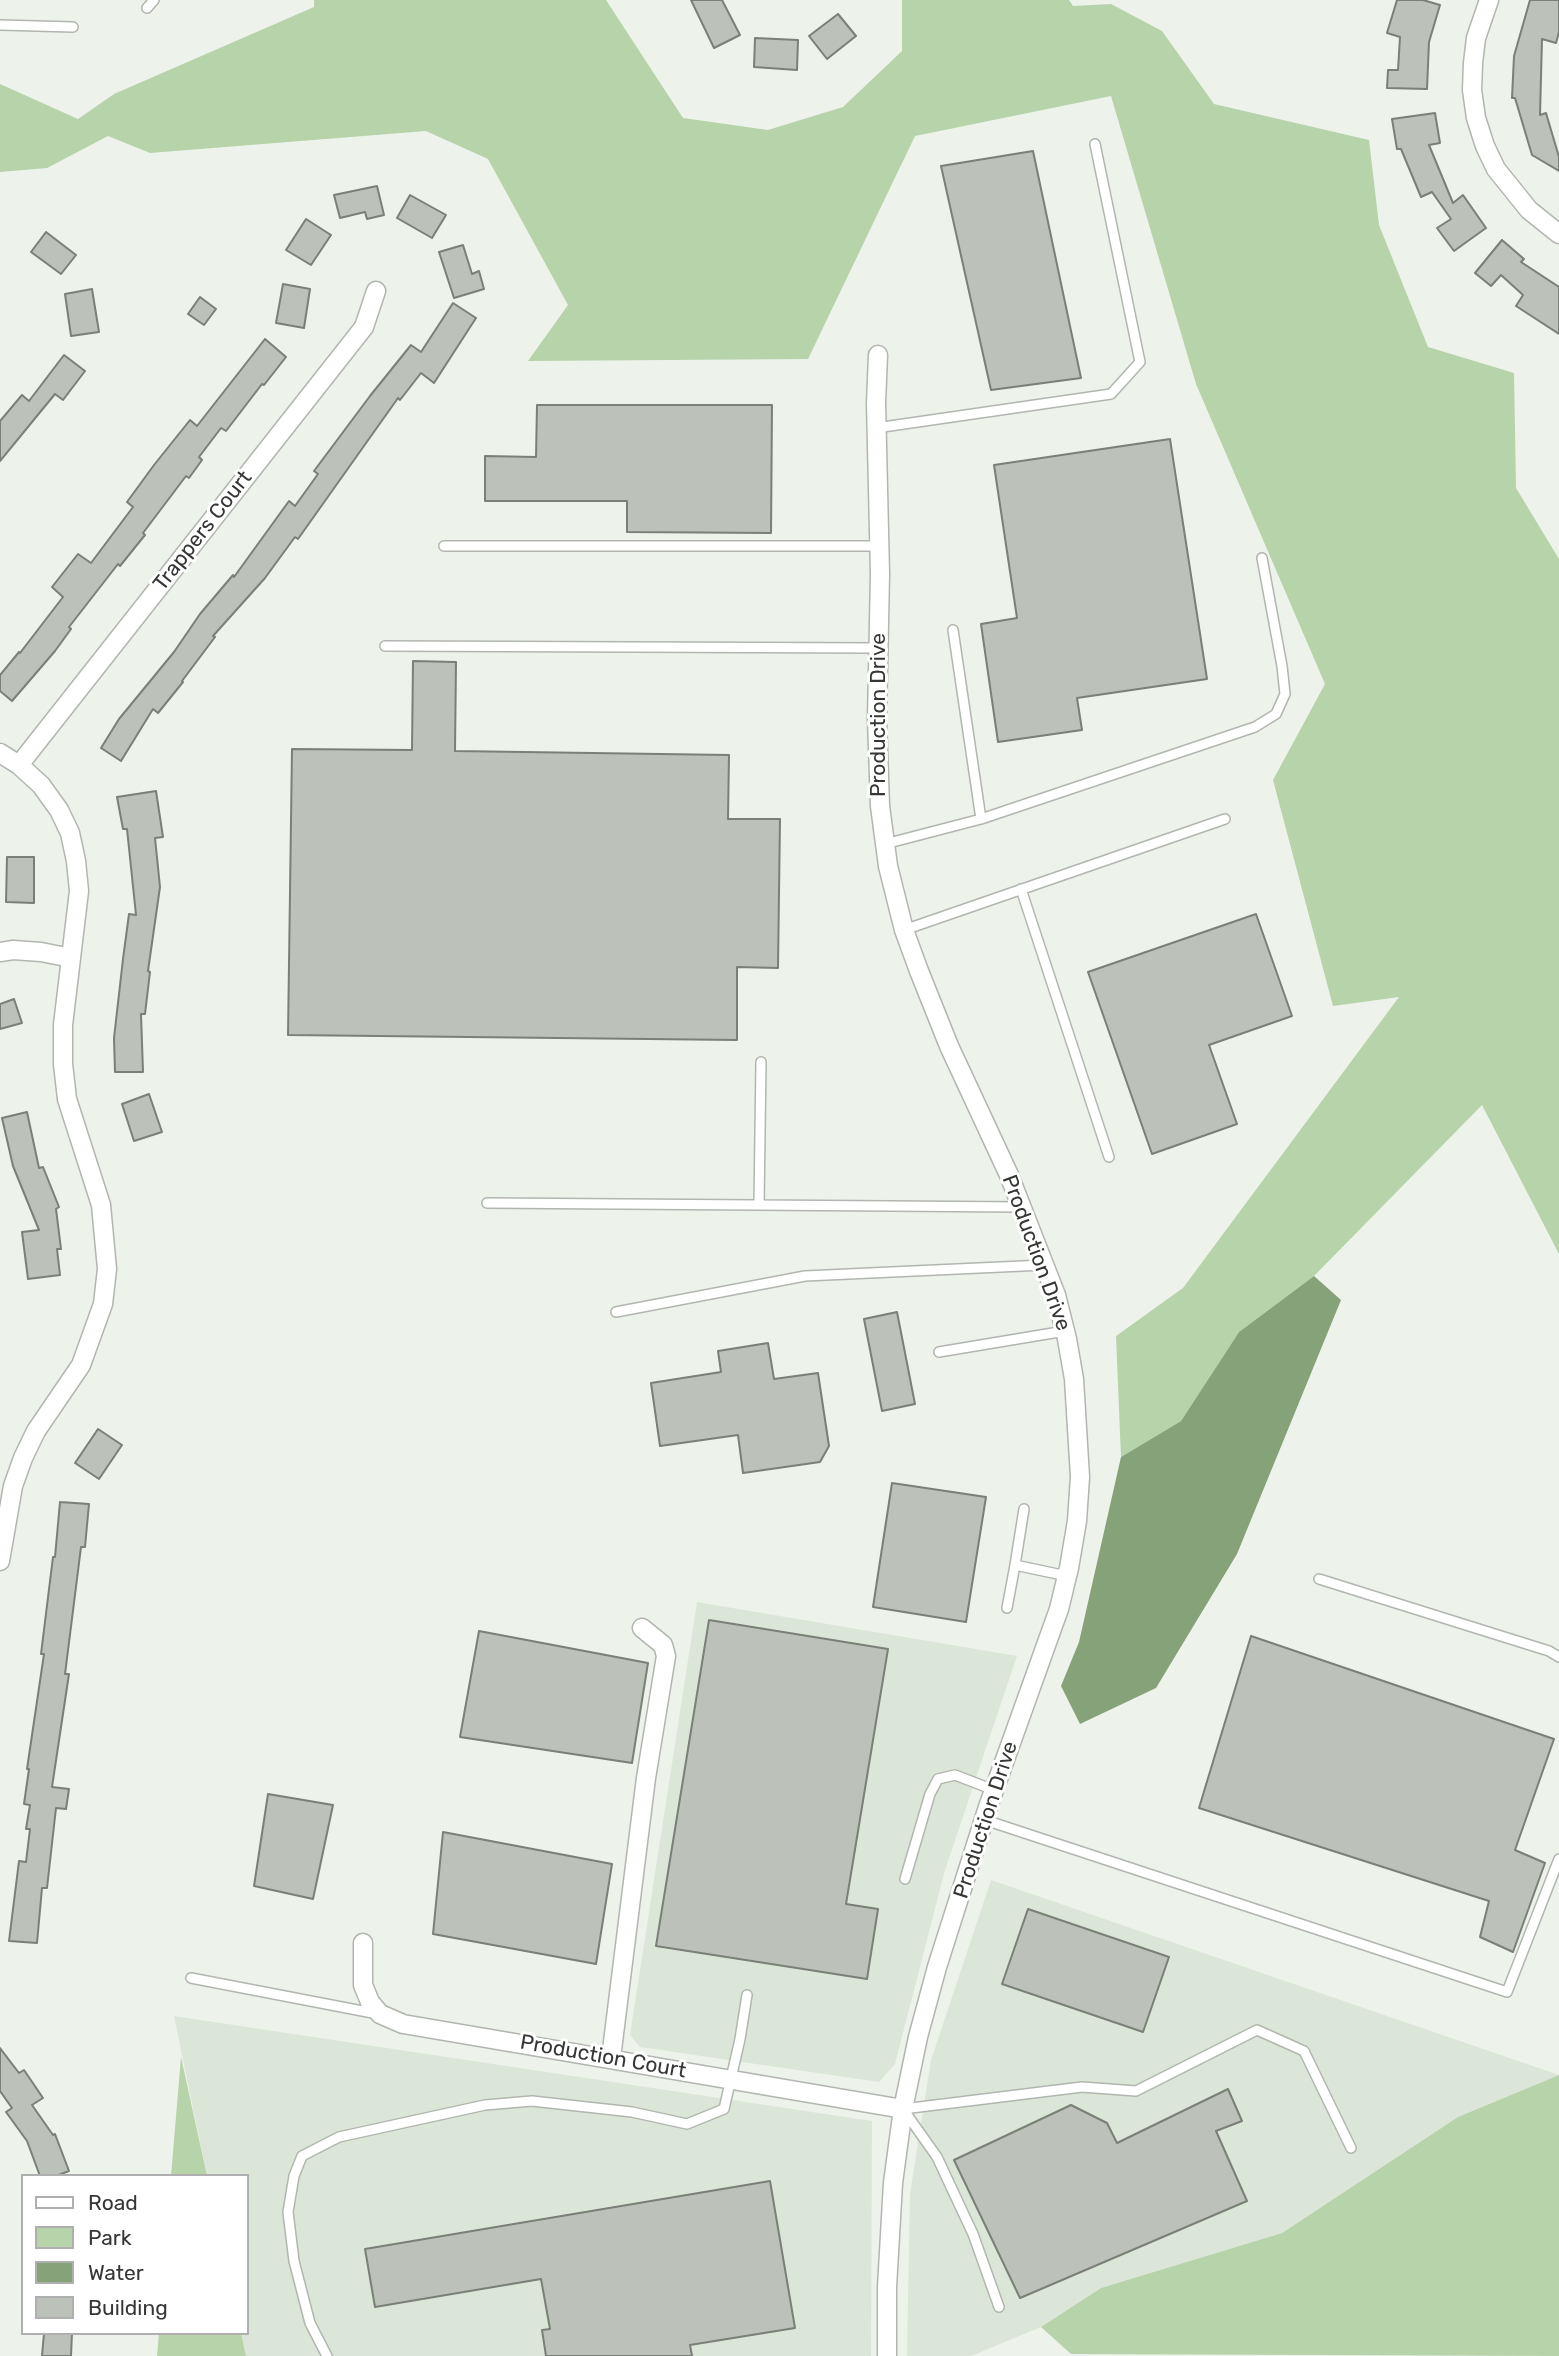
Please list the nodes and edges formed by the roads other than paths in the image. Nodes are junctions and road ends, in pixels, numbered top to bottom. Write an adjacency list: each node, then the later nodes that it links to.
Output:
1 (1489, 0): 5 (street)
2 (0, 25): 3 (lane)
3 (74, 27)
4 (1095, 144): 8 (lane)
5 (1559, 234)
6 (376, 291): 16 (street, Trappers Court)
7 (878, 355): 8 (street, Production Drive)
8 (876, 428): 10 (street, Production Drive)
9 (444, 546): 10 (lane)
10 (879, 546): 14 (street, Production Drive)
11 (1262, 558): 17 (lane)
12 (953, 630): 17 (lane)
13 (385, 646): 14 (lane)
14 (878, 648): 19 (street, Production Drive)
15 (0, 753): 16 (street)
16 (19, 765): 23 (street)
17 (981, 819): 19 (lane)
18 (1225, 819): 20 (lane)
19 (885, 844): 21 (street, Production Drive)
20 (1021, 890): 21 (lane); 25 (lane)
21 (904, 930): 28 (street, Production Drive)
22 (0, 952): 23 (street)
23 (71, 958): 34 (street)
24 (761, 1062): 27 (lane)
25 (1109, 1157)
26 (487, 1203): 27 (lane)
27 (759, 1205): 28 (lane)
28 (1022, 1207): 29 (street, Production Drive)
29 (1044, 1265): 30 (lane); 31 (street, Production Drive)
30 (615, 1312)
31 (1065, 1331): 32 (lane); 36 (street, Production Drive)
32 (939, 1352)
33 (1024, 1509): 35 (lane)
34 (0, 1558)
35 (1015, 1565): 36 (lane); 38 (lane)
36 (1067, 1576): 41 (street, Production Drive)
37 (1319, 1578): 40 (lane)
38 (1007, 1608)
39 (642, 1628): 49 (street)
40 (1559, 1657)
41 (994, 1790): 42 (street, Production Drive); 44 (lane)
42 (985, 1820): 43 (lane); 51 (street, Production Drive)
43 (1559, 1859)
44 (905, 1879)
45 (363, 1943): 48 (street)
46 (191, 1978): 48 (lane)
47 (747, 1995): 50 (lane)
48 (380, 2014): 49 (street, Production Court)
49 (611, 2059): 50 (street, Production Court)
50 (731, 2079): 51 (street, Production Court); 54 (lane)
51 (903, 2109): 52 (lane); 53 (lane); 55 (street, Production Drive)
52 (1351, 2148)
53 (999, 2306)
54 (327, 2356)
55 (887, 2356)

